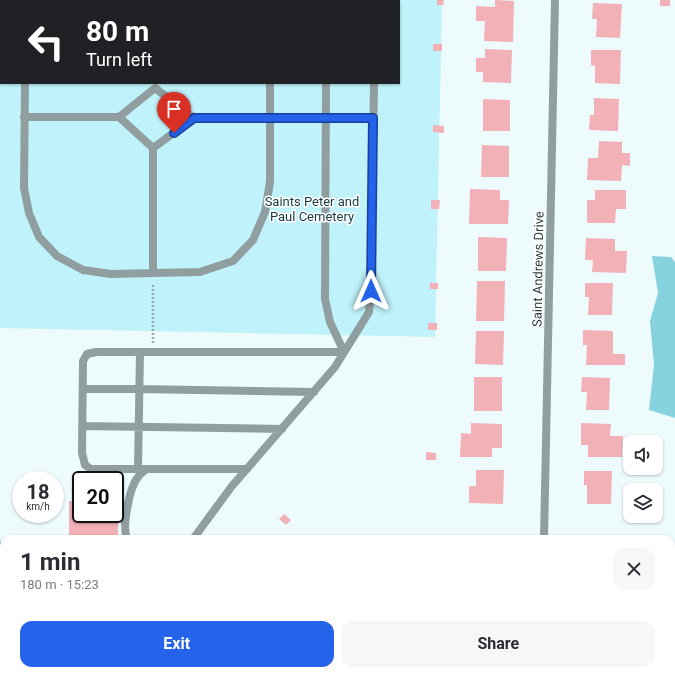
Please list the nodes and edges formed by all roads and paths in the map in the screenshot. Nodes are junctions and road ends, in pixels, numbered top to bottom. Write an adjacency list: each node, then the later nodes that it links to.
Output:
1 (555, 0): 29 (street, Saint Andrews Drive)
2 (25, 84): 7 (street)
3 (270, 84): 10 (street)
4 (326, 84): 11 (street)
5 (374, 84): 12 (street)
6 (155, 85): 8 (street); 9 (street)
7 (24, 117): 8 (street); 14 (street)
8 (119, 117): 13 (street)
9 (194, 118): 10 (street); 13 (street)
10 (270, 118): 11 (street); 14 (street)
11 (325, 118): 12 (street); 17 (street)
12 (373, 118): 17 (street)
13 (153, 148): 14 (street)
14 (153, 273): 16 (path)
15 (140, 352): 16 (street); 18 (street); 19 (street)
16 (153, 352): 17 (street)
17 (344, 352): 20 (street)
18 (83, 389): 19 (street); 21 (street)
19 (139, 389): 20 (street); 22 (street)
20 (314, 392): 23 (street)
21 (82, 426): 22 (street); 24 (street)
22 (138, 427): 23 (street); 24 (street)
23 (282, 429): 26 (street)
24 (138, 469): 25 (street)
25 (147, 469): 26 (street); 27 (street)
26 (248, 469): 28 (street)
27 (126, 535)
28 (196, 535)
29 (544, 535)

